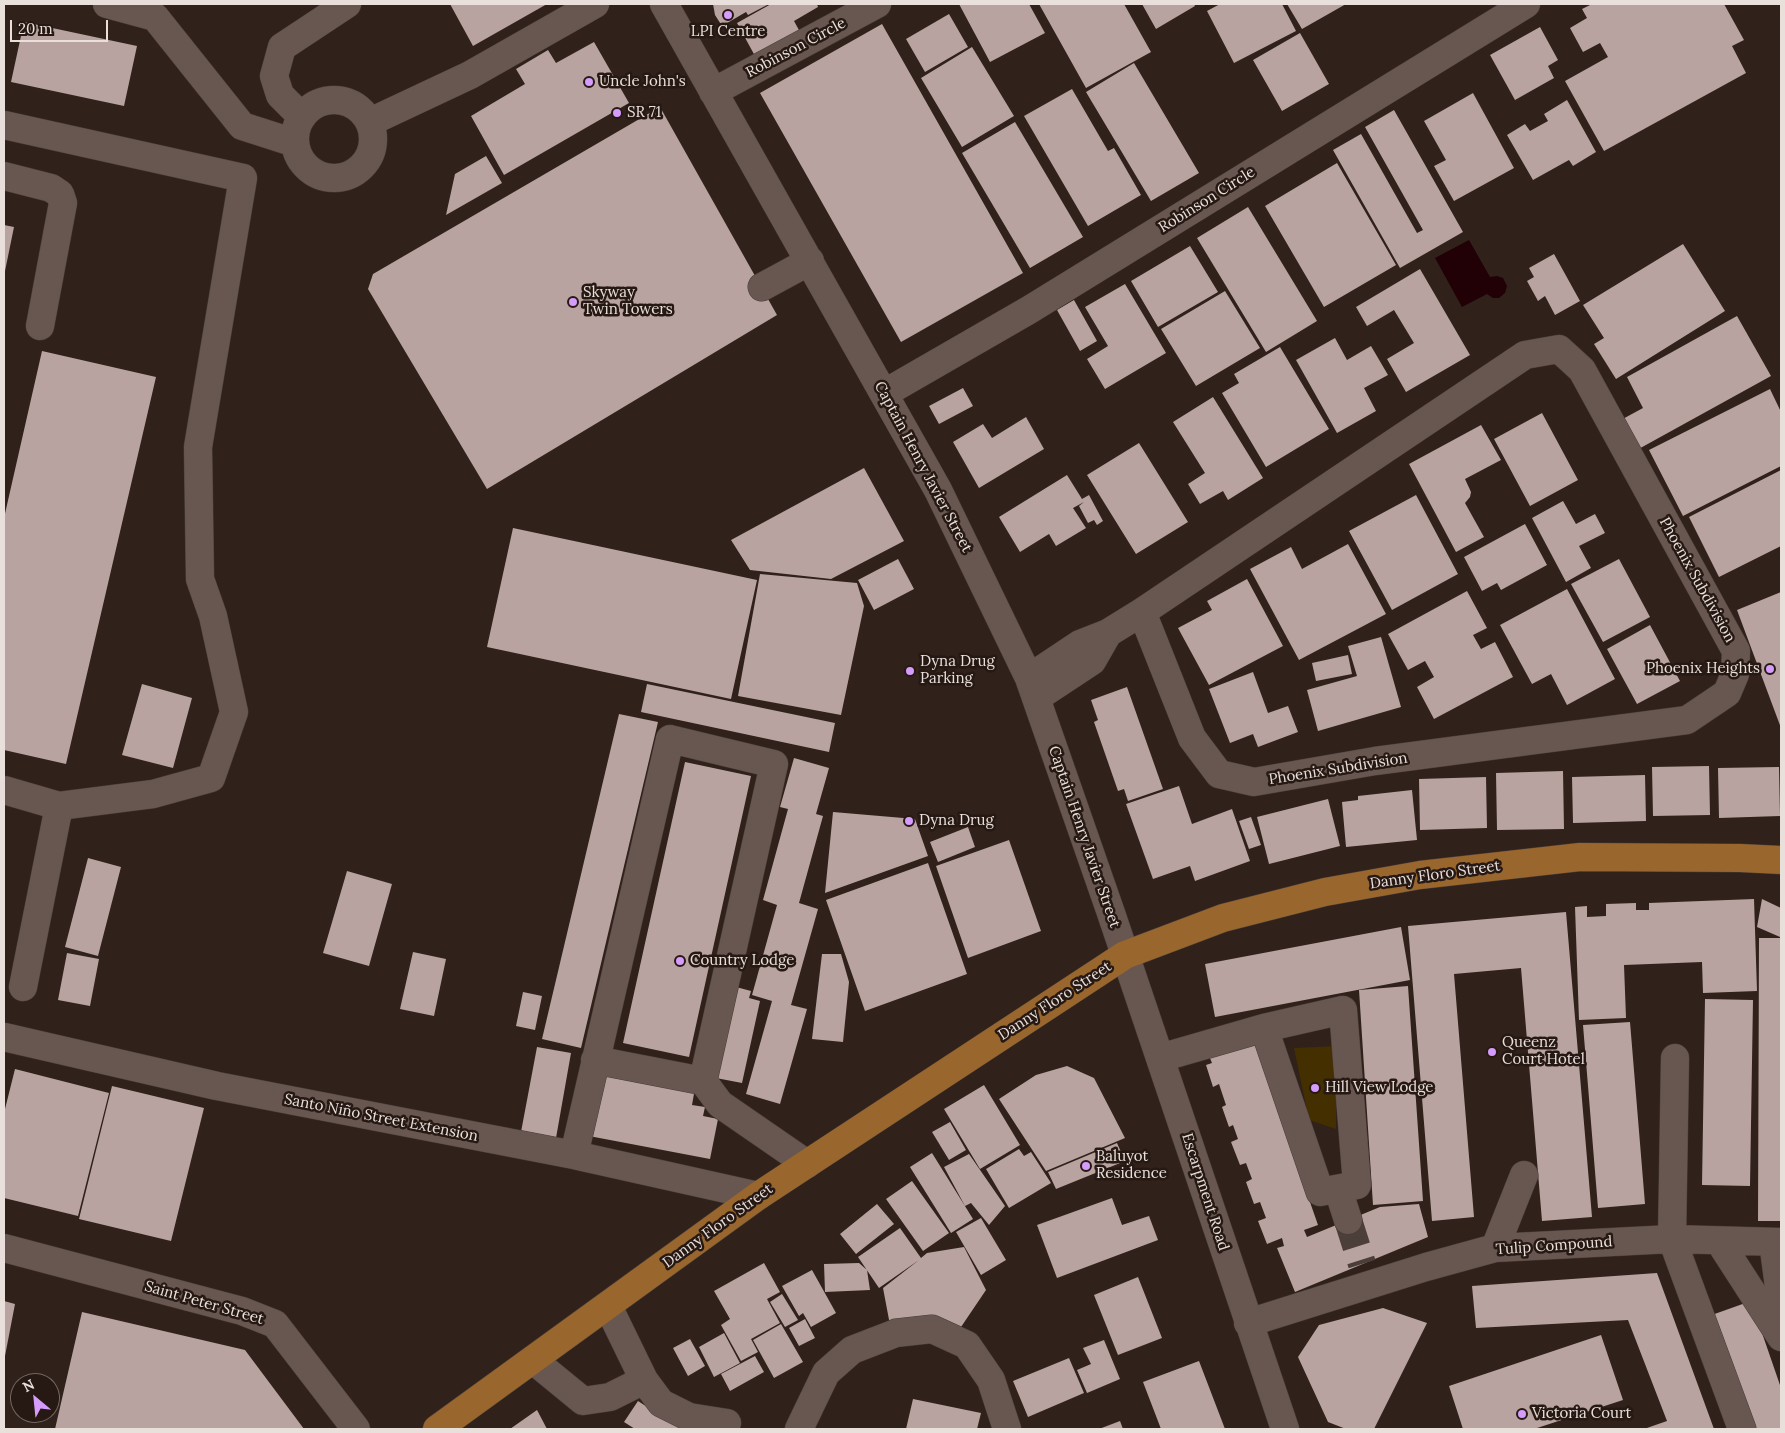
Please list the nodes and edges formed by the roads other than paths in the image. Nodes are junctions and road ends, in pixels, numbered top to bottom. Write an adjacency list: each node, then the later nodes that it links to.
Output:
1 (107, 4): 10 (street)
2 (347, 4): 10 (street)
3 (595, 4): 8 (street)
4 (664, 4): 7 (street, Captain Henry Javier Street)
5 (878, 4): 7 (street, Robinson Circle)
6 (1526, 4): 15 (street, Robinson Circle)
7 (713, 92): 12 (street, Captain Henry Javier Street)
8 (370, 122): 10 (street); 10 (street)
9 (4, 125): 19 (street)
10 (299, 130)
11 (4, 176): 14 (street)
12 (810, 261): 13 (street); 15 (street, Captain Henry Javier Street)
13 (762, 287)
14 (40, 326)
15 (885, 393): 17 (street, Captain Henry Javier Street)
16 (1142, 612): 16 (street, Phoenix Subdivision); 17 (street, Phoenix Subdivision)
17 (1032, 688): 21 (street, Captain Henry Javier Street)
18 (4, 790): 19 (street)
19 (59, 806): 22 (street)
20 (1781, 860): 21 (main road, Danny Floro Street)
21 (1125, 956): 25 (street, Escarpment Road); 30 (main road, Danny Floro Street)
22 (23, 987)
23 (1264, 1028): 25 (street); 32 (street); 32 (street)
24 (4, 1038): 29 (street, Santo Niño Street Extension)
25 (1160, 1058): 42 (street, Escarpment Road)
26 (1674, 1058): 35 (street)
27 (595, 1060): 28 (street); 28 (street); 29 (street)
28 (703, 1081): 30 (street)
29 (574, 1155): 33 (street, Santo Niño Street Extension)
30 (807, 1164): 33 (main road, Danny Floro Street)
31 (1524, 1175): 39 (street)
32 (1338, 1189): 34 (street)
33 (758, 1196): 41 (main road, Danny Floro Street)
34 (1348, 1220)
35 (1672, 1239): 36 (street, Tulip Compound); 39 (street, Tulip Compound); 52 (street)
36 (1719, 1242): 37 (street, Tulip Compound); 43 (street)
37 (1777, 1242): 40 (street)
38 (4, 1248): 47 (street, Saint Peter Street)
39 (1496, 1248): 42 (street, Tulip Compound)
40 (1781, 1302)
41 (608, 1306): 44 (main road, Danny Floro Street); 45 (street)
42 (1248, 1323): 51 (street, Escarpment Road)
43 (1781, 1337)
44 (533, 1360): 45 (street); 48 (main road, Danny Floro Street)
45 (644, 1380): 46 (street)
46 (727, 1423)
47 (356, 1429)
48 (437, 1429)
49 (800, 1429): 50 (street)
50 (1008, 1429)
51 (1285, 1429)
52 (1742, 1429)

